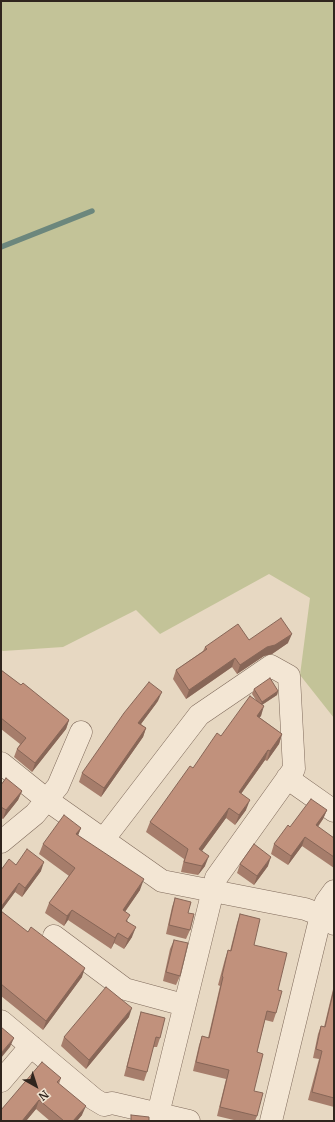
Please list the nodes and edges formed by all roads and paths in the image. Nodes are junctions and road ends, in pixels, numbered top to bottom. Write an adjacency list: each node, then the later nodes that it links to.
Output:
1 (81, 732): 4 (street)
2 (1, 763): 4 (street)
3 (287, 778): 5 (street); 6 (street); 8 (street)
4 (47, 800): 6 (street); 7 (street)
5 (334, 811)
6 (103, 840): 8 (street)
7 (1, 842)
8 (212, 891): 10 (street); 12 (street)
9 (334, 891): 10 (street)
10 (328, 920): 19 (street)
11 (54, 936): 12 (street)
12 (184, 1006): 17 (street)
13 (1, 1021): 14 (street)
14 (31, 1046): 15 (street); 16 (street)
15 (1, 1081)
16 (101, 1113): 17 (street)
17 (158, 1117): 18 (street)
18 (189, 1121)
19 (271, 1121)

